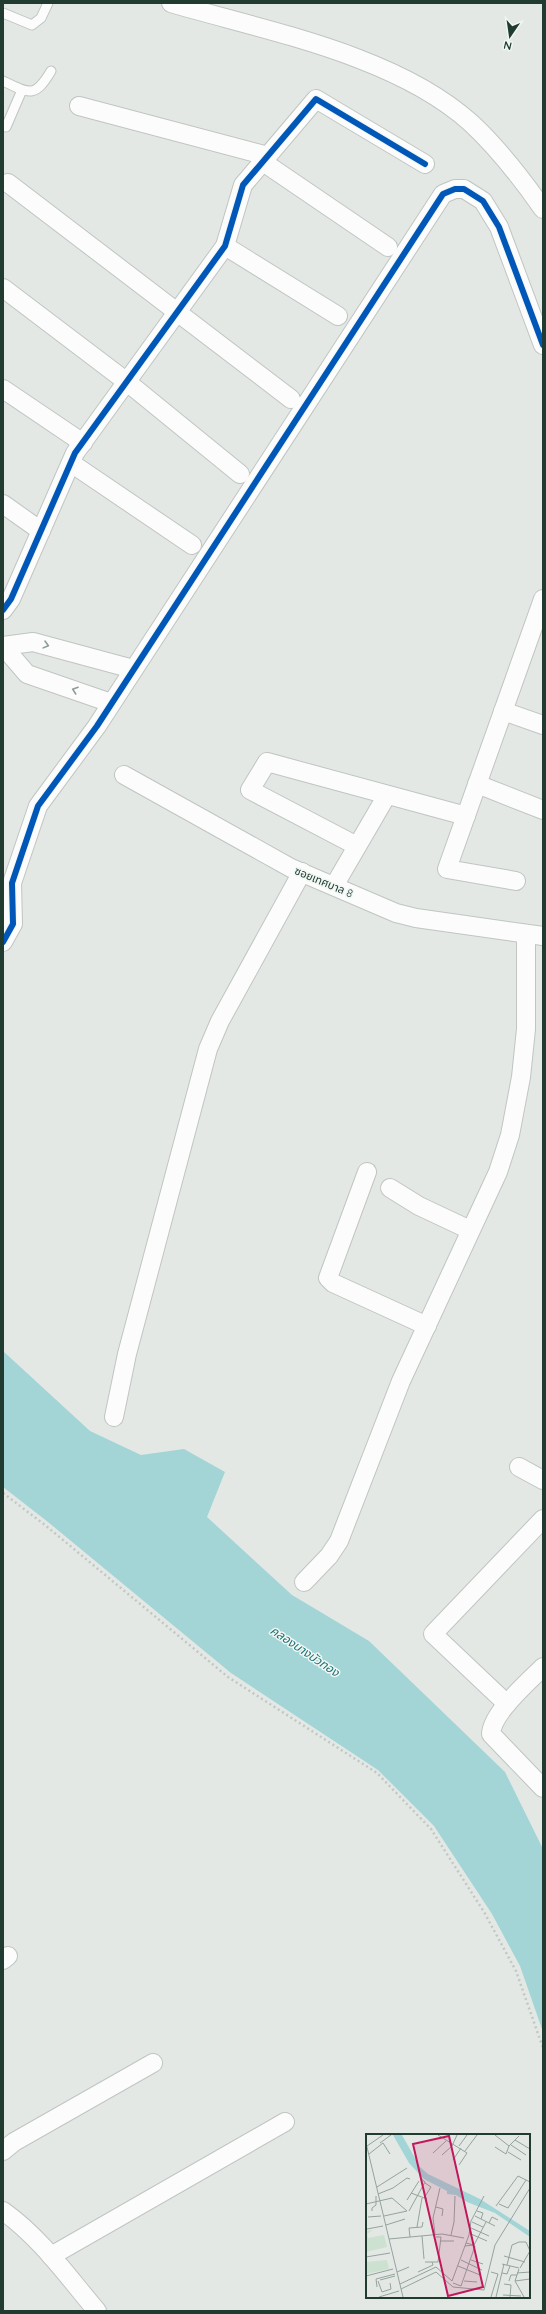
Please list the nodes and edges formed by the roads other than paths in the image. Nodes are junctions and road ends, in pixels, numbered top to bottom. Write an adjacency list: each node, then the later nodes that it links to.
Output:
1 (48, 3): 3 (lane)
2 (171, 3): 12 (street)
3 (3, 13)
4 (51, 71): 6 (lane)
5 (3, 81): 6 (lane)
6 (22, 90): 8 (lane)
7 (79, 106): 9 (street)
8 (6, 127)
9 (265, 159): 10 (street); 13 (street); 14 (street)
10 (425, 164)
11 (8, 183): 16 (street)
12 (543, 209)
13 (225, 246): 16 (street); 17 (street)
14 (388, 248)
15 (3, 288): 19 (street)
16 (178, 311): 19 (street); 21 (street)
17 (338, 316)
18 (543, 345): 31 (street)
19 (127, 382): 22 (street); 24 (street)
20 (3, 389): 22 (street)
21 (291, 399)
22 (83, 443): 23 (street)
23 (71, 463): 26 (street); 27 (street)
24 (240, 474)
25 (3, 504): 26 (street)
26 (41, 531): 29 (street)
27 (192, 545)
28 (543, 599): 33 (street)
29 (6, 601)
30 (4, 647): 31 (street, one-way to 31); 32 (street, one-way to 30)
31 (133, 669): 32 (street)
32 (111, 703): 45 (street)
33 (503, 711): 34 (street); 36 (street)
34 (543, 725)
35 (124, 775): 41 (street, ซอยเทศบาล 8)
36 (477, 784): 38 (street); 39 (street)
37 (387, 795): 39 (street); 40 (street); 40 (street)
38 (543, 810)
39 (466, 816): 42 (street)
40 (357, 846): 43 (street)
41 (302, 872): 43 (street, ซอยเทศบาล 8); 50 (street)
42 (516, 881)
43 (334, 886): 44 (street, ซอยเทศบาล 8)
44 (535, 935): 48 (street)
45 (3, 942)
46 (367, 1172): 49 (street)
47 (390, 1188): 48 (street)
48 (470, 1230): 49 (street)
49 (427, 1326): 54 (street)
50 (114, 1417)
51 (520, 1467): 52 (street)
52 (543, 1480)
53 (543, 1519): 56 (street)
54 (304, 1582)
55 (543, 1667): 56 (street)
56 (507, 1704): 57 (street)
57 (543, 1788)
58 (152, 2063): 60 (street)
59 (286, 2122): 62 (street)
60 (3, 2151)
61 (3, 2212): 62 (street)
62 (51, 2256): 63 (street)
63 (97, 2311)

